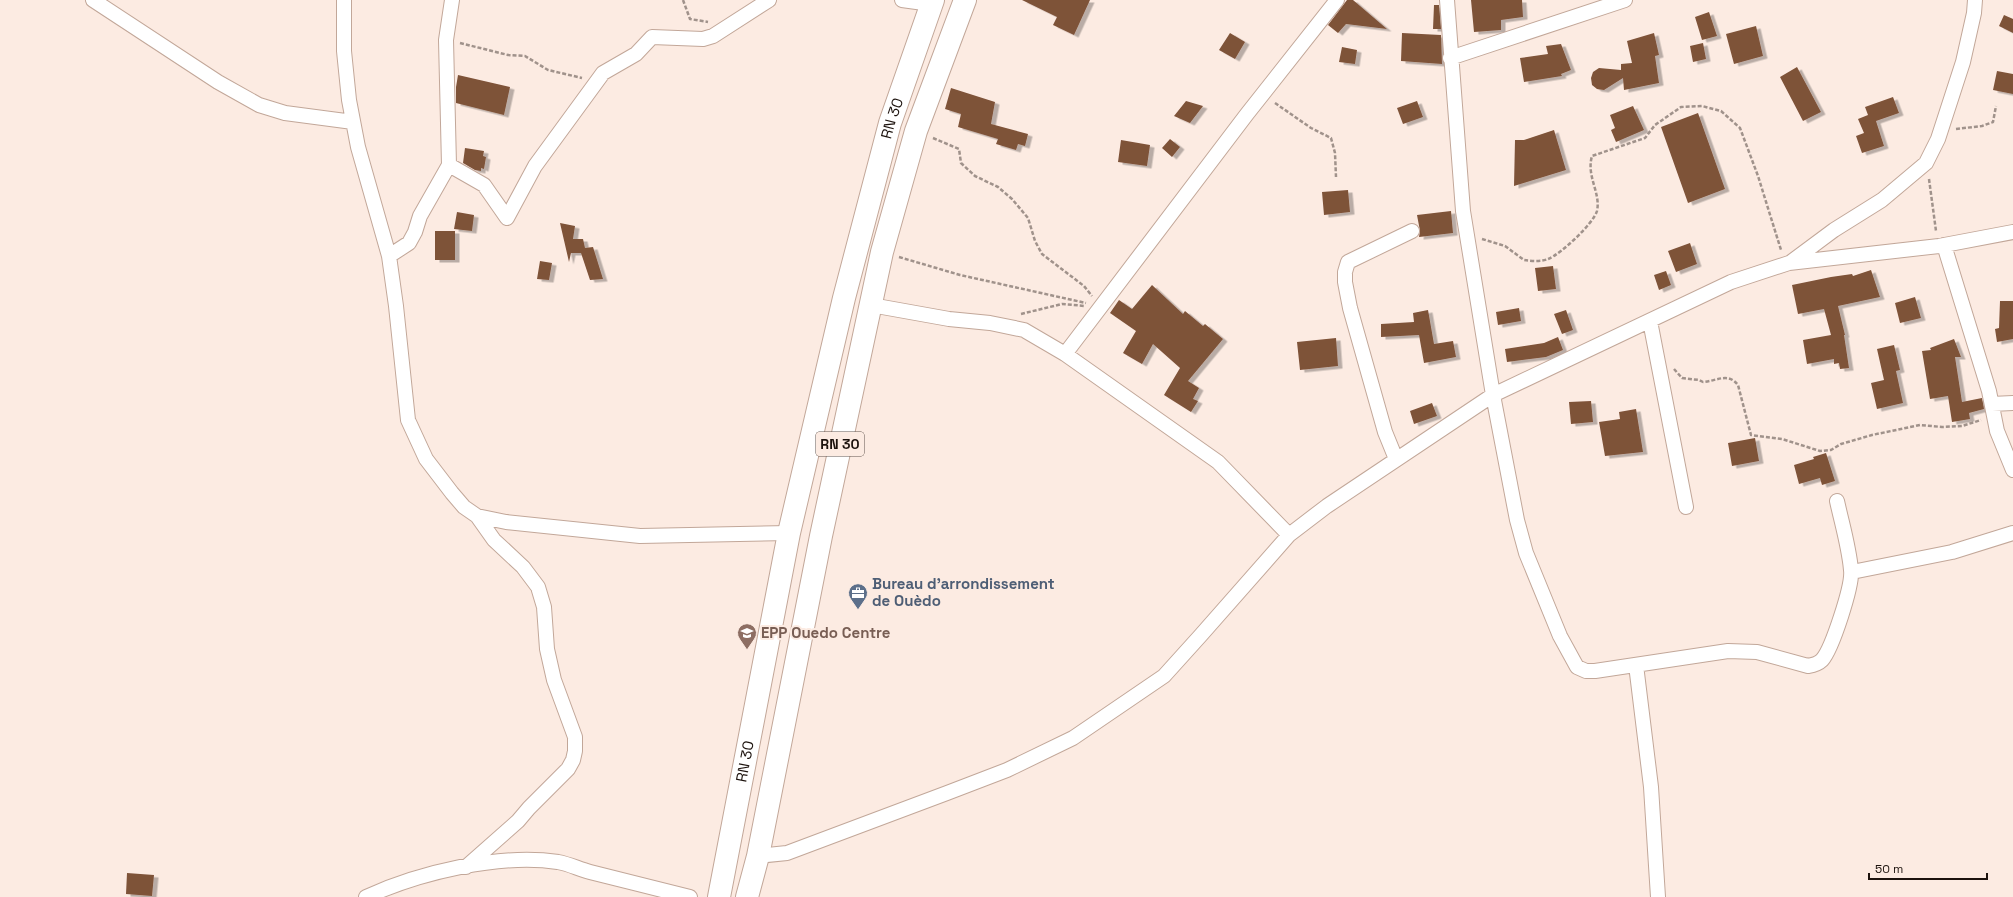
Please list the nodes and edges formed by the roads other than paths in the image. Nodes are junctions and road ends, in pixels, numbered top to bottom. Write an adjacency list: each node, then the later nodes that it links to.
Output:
1 (93, 0): 13 (street)
2 (344, 0): 13 (street)
3 (452, 0): 14 (street)
4 (769, 0): 14 (street)
5 (902, 0): 11 (street)
6 (966, 0): 20 (main road, RN 30)
7 (1337, 0): 22 (street)
8 (1447, 0): 12 (street)
9 (1625, 0): 12 (street)
10 (1975, 0): 19 (street)
11 (932, 2): 31 (main road, RN 30 / RN 30)
12 (1450, 58): 23 (street)
13 (353, 122): 18 (street)
14 (450, 165): 18 (street)
15 (1412, 231): 26 (street)
16 (2013, 232): 17 (street)
17 (1941, 245): 19 (street); 25 (street)
18 (389, 256): 30 (street)
19 (1787, 264): 21 (street)
20 (871, 305): 22 (street); 36 (main road, RN 30)
21 (1650, 321): 23 (street); 29 (street)
22 (1064, 354): 33 (street)
23 (1493, 395): 26 (street); 35 (street)
24 (2013, 403): 25 (street)
25 (1993, 409): 27 (street)
26 (1396, 459): 33 (street)
27 (2013, 470)
28 (1837, 501): 34 (street)
29 (1686, 507)
30 (477, 516): 31 (street); 37 (street)
31 (789, 533): 40 (main road, RN 30 / RN 30)
32 (2013, 533): 34 (street)
33 (1289, 535): 36 (street)
34 (1852, 572): 35 (street)
35 (1636, 665): 42 (street)
36 (758, 856): 41 (main road, RN 30)
37 (466, 867): 38 (street); 39 (street)
38 (366, 897)
39 (690, 897)
40 (719, 897)
41 (748, 897)
42 (1658, 897)

